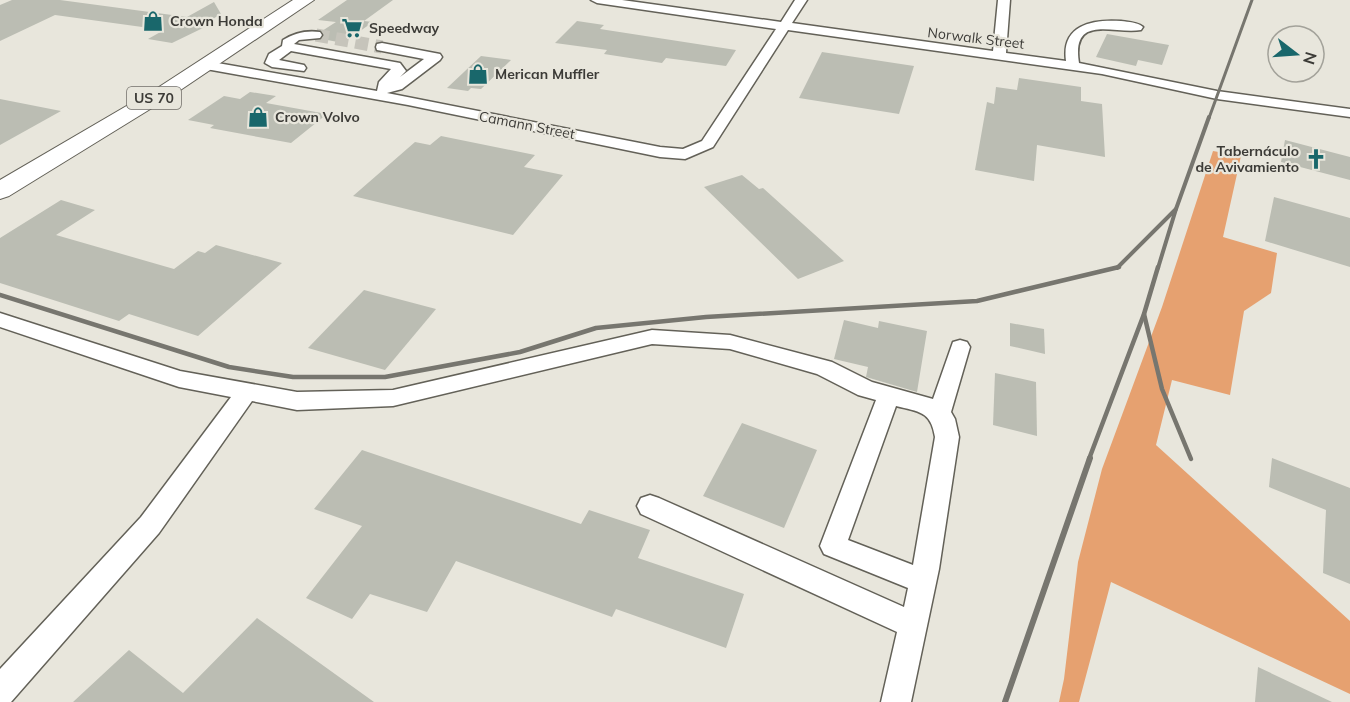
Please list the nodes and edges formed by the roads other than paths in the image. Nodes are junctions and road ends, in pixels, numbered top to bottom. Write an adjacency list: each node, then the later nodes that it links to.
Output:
1 (306, 0): 12 (highway, US 70)
2 (597, 0): 5 (street, Norwalk Street)
3 (801, 0): 5 (street, Camann Street)
4 (1005, 0): 11 (street)
5 (784, 27): 11 (street, Norwalk Street); 16 (street, Camann Street)
6 (1137, 27): 14 (street)
7 (316, 35): 8 (street)
8 (289, 47): 13 (street); 15 (street)
9 (382, 47): 10 (street)
10 (412, 52): 13 (street); 16 (street)
11 (999, 56): 14 (street, Norwalk Street)
12 (207, 65): 16 (street, Camann Street); 18 (highway, US 70)
13 (394, 66): 16 (street)
14 (1073, 66): 17 (street, Norwalk Street)
15 (329, 73)
16 (380, 87)
17 (1350, 113)
18 (0, 191)
19 (0, 320): 21 (street)
20 (960, 347): 23 (street)
21 (246, 393): 22 (street); 27 (street)
22 (889, 395): 23 (street); 25 (street)
23 (939, 414): 25 (street)
24 (650, 506): 26 (street)
25 (923, 581): 26 (street)
26 (914, 625): 28 (street)
27 (0, 691)
28 (896, 702)

